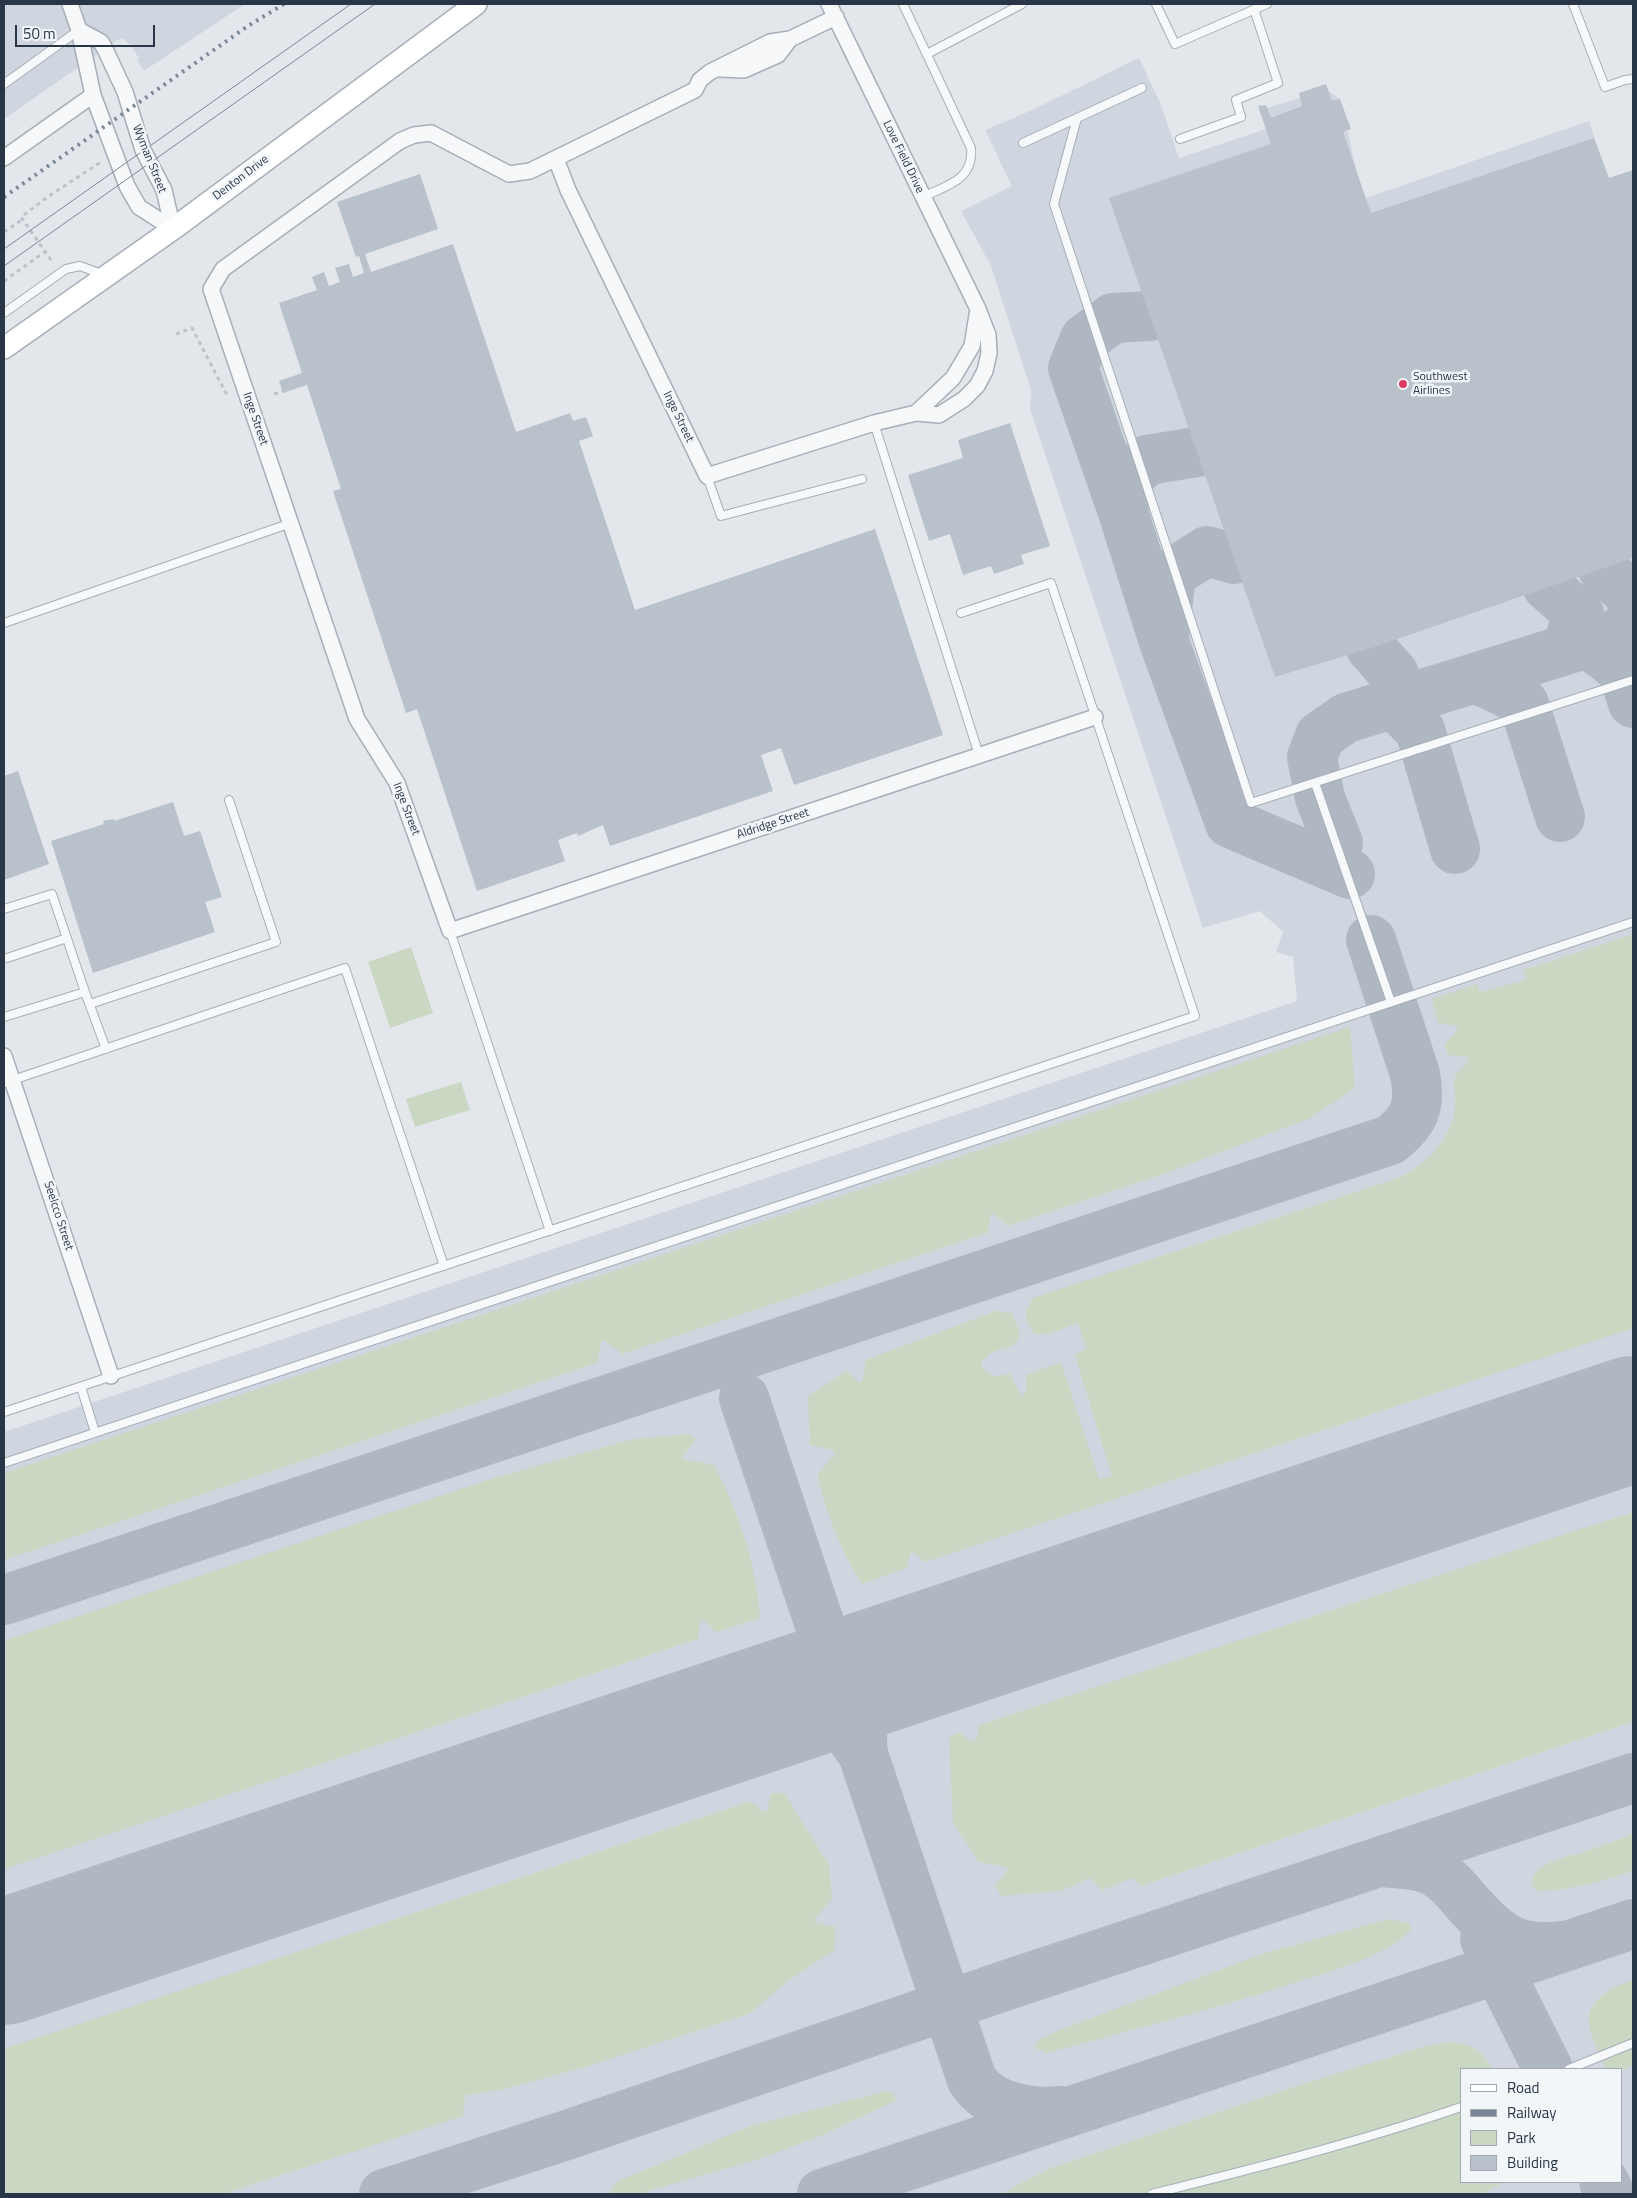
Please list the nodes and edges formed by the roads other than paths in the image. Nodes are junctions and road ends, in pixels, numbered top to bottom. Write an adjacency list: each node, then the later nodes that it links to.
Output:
1 (70, 4): 10 (street)
2 (476, 4): 22 (main road, Denton Drive)
3 (903, 4): 11 (lane)
4 (1022, 4): 11 (lane)
5 (1156, 4): 8 (lane)
6 (1267, 4): 8 (lane)
7 (1574, 4): 12 (lane)
8 (1254, 9): 17 (lane)
9 (832, 10): 20 (street, Inge Street); 21 (street, Love Field Drive)
10 (79, 30): 13 (lane); 15 (street); 22 (street, Wyman Street)
11 (927, 54): 21 (lane)
12 (1633, 79)
13 (4, 84)
14 (1142, 88): 16 (lane)
15 (93, 95): 19 (street); 22 (street)
16 (1076, 118): 18 (lane); 37 (lane)
17 (1180, 139)
18 (1023, 143)
19 (4, 158)
20 (556, 159): 29 (street, Inge Street); 31 (street, Inge Street)
21 (923, 197): 24 (street, Love Field Drive)
22 (173, 229): 23 (main road, Denton Drive)
23 (106, 276): 25 (lane); 26 (main road, Denton Drive)
24 (978, 309): 27 (street); 27 (street)
25 (4, 313)
26 (4, 348)
27 (916, 413): 28 (street)
28 (874, 423): 29 (street); 36 (lane)
29 (707, 476): 30 (lane)
30 (862, 479)
31 (291, 523): 33 (lane); 41 (street, Inge Street)
32 (961, 613): 35 (lane)
33 (4, 623)
34 (1633, 680): 37 (lane)
35 (1095, 717): 36 (street, Aldridge Street); 51 (lane)
36 (979, 755): 41 (street, Aldridge Street)
37 (1315, 783): 45 (lane)
38 (230, 800): 46 (lane)
39 (4, 909): 42 (lane)
40 (1633, 922): 45 (lane)
41 (450, 931): 51 (lane)
42 (67, 938): 43 (lane); 44 (lane)
43 (7, 958)
44 (85, 992): 46 (lane); 47 (lane)
45 (1391, 1002): 56 (lane)
46 (90, 1004): 48 (lane)
47 (4, 1018)
48 (106, 1049): 50 (lane); 52 (lane)
49 (4, 1056): 50 (street, Seelcco Street)
50 (8, 1082): 53 (street, Seelcco Street)
51 (550, 1230): 52 (lane)
52 (444, 1266): 53 (lane)
53 (111, 1376): 54 (lane)
54 (81, 1387): 55 (lane); 56 (lane)
55 (4, 1412)
56 (95, 1432): 57 (lane)
57 (4, 1463)
58 (1633, 2044): 59 (lane)
59 (1572, 2068)
60 (1460, 2107): 61 (lane)
61 (1152, 2194)

